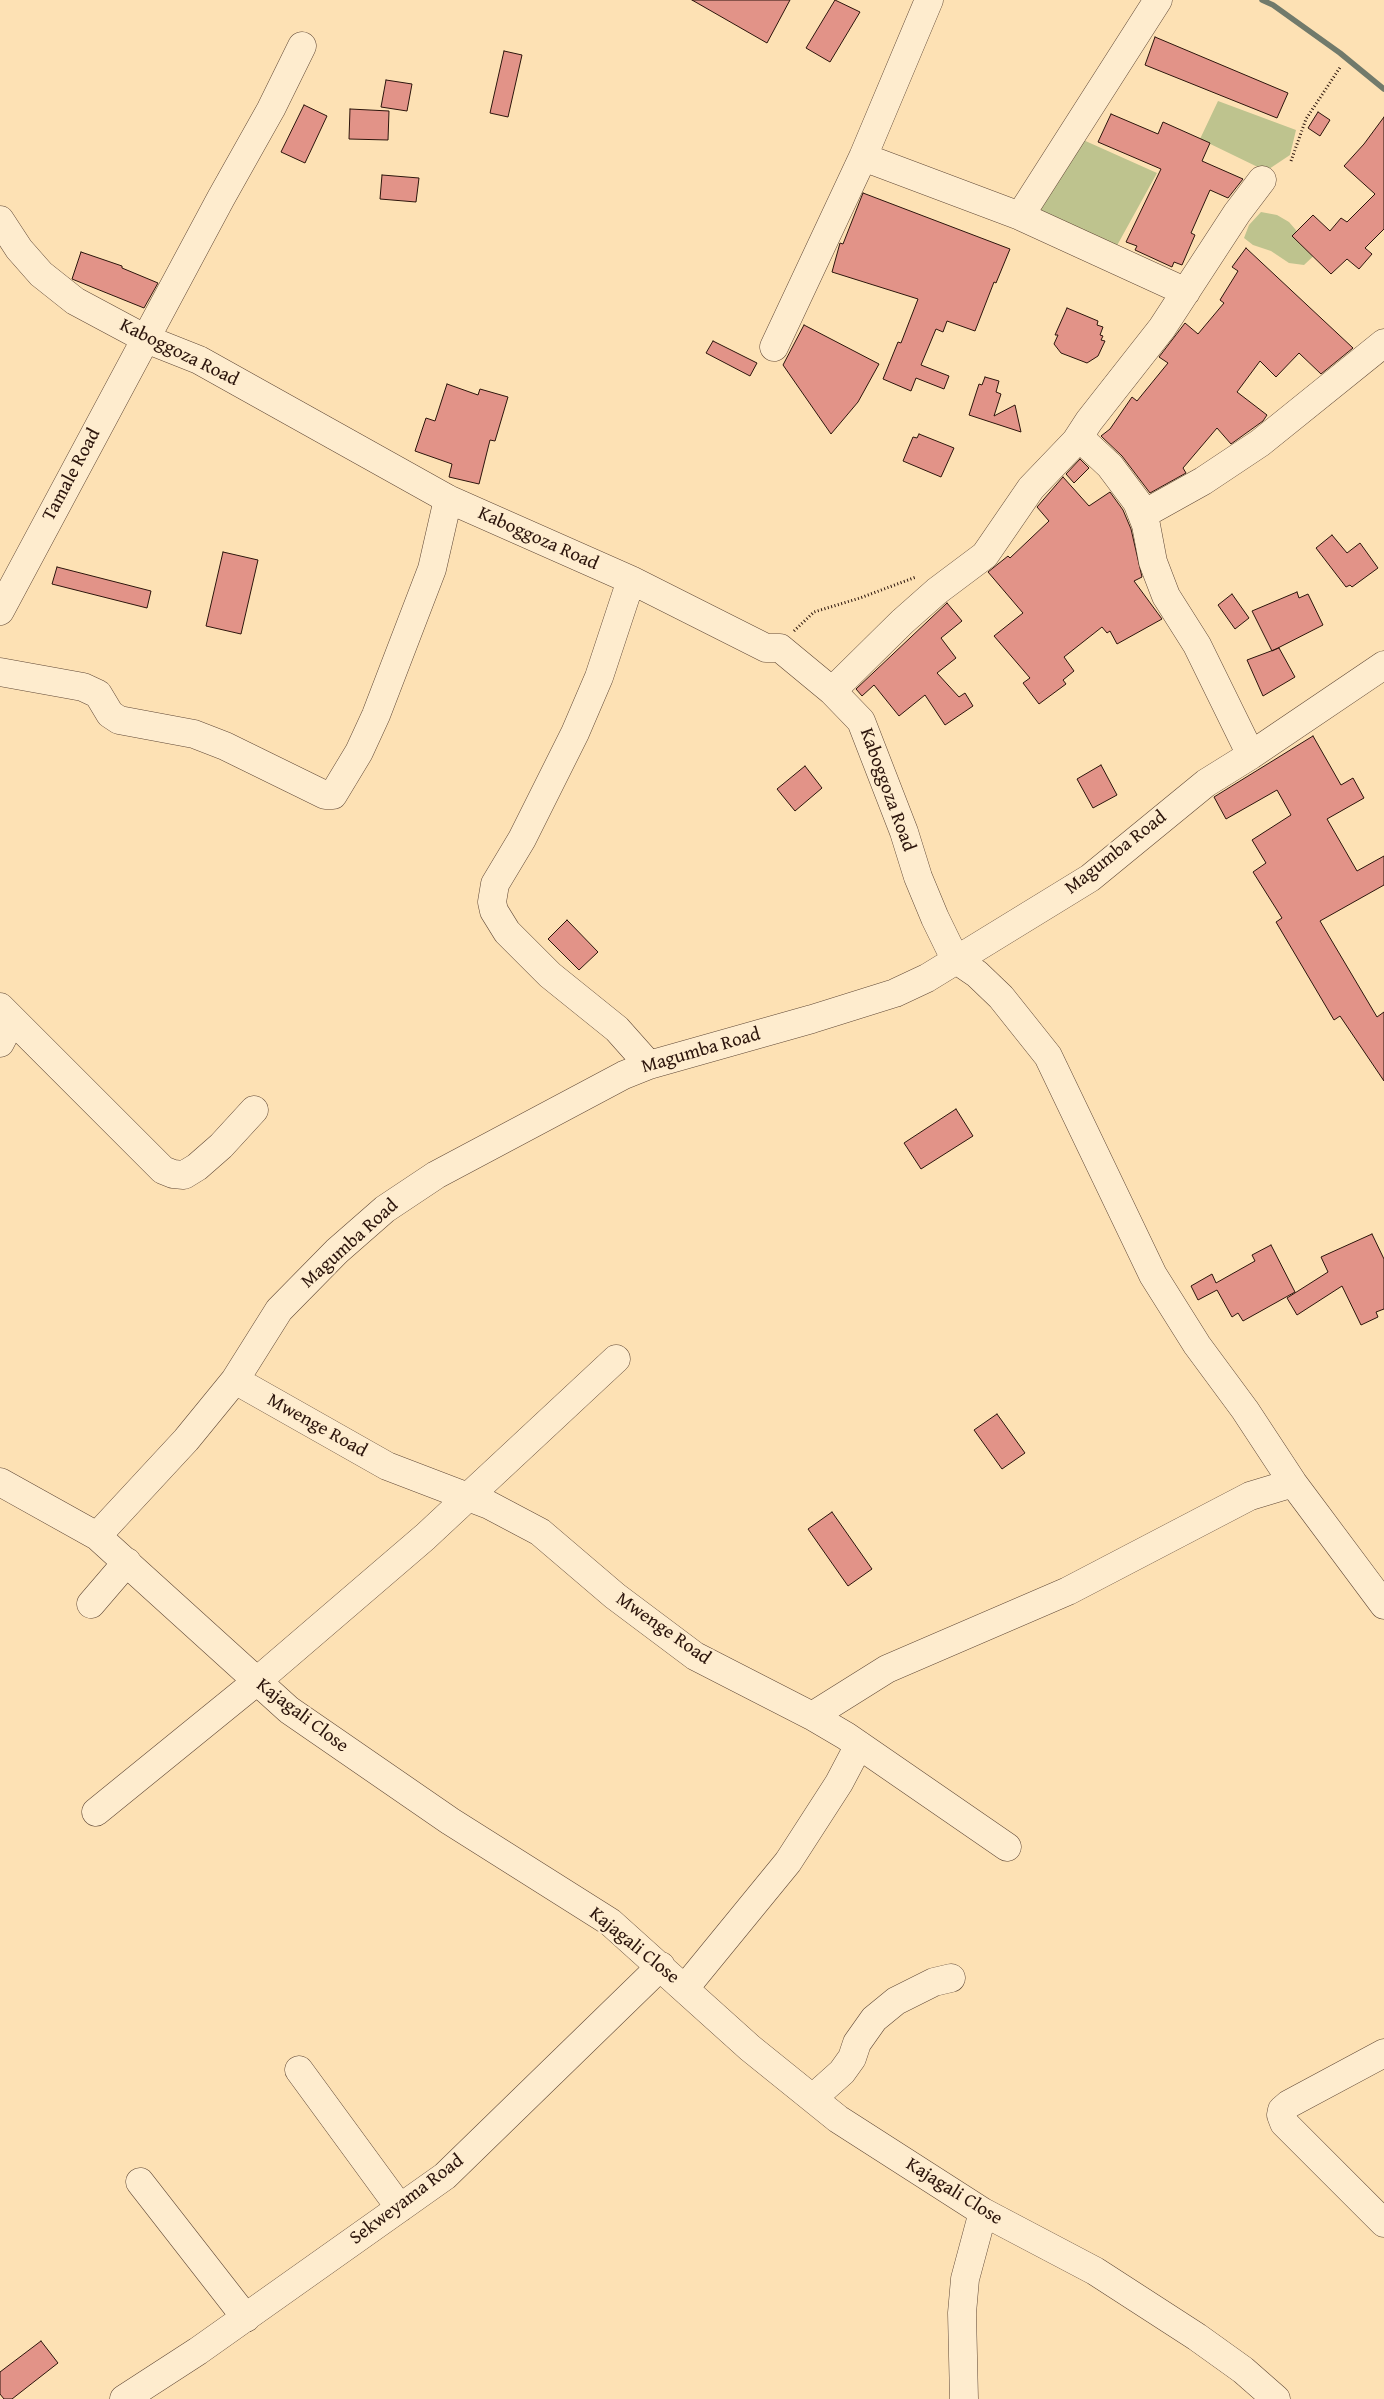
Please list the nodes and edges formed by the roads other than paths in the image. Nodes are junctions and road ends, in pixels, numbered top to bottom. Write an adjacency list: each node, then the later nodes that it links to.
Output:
1 (929, 0): 4 (street)
2 (1158, 0): 6 (street)
3 (302, 46): 9 (street, Tamale Road)
4 (862, 157): 6 (street); 11 (street)
5 (1262, 180): 8 (street)
6 (1020, 216): 8 (street)
7 (1, 223): 9 (street, Kaboggoza Road)
8 (1186, 292): 12 (street)
9 (146, 339): 13 (street, Kaboggoza Road); 16 (street, Tamale Road)
10 (1384, 343): 14 (street)
11 (774, 347)
12 (1078, 438): 14 (street); 19 (street)
13 (448, 499): 15 (street, Kaboggoza Road); 17 (street)
14 (1142, 515): 20 (street)
15 (631, 580): 19 (street, Kaboggoza Road); 23 (street)
16 (0, 611)
17 (0, 672)
18 (1383, 673): 20 (street, Magumba Road)
19 (832, 692): 21 (street, Kaboggoza Road)
20 (1251, 755): 21 (street, Magumba Road)
21 (955, 959): 23 (street, Magumba Road); 28 (street)
22 (4, 1024): 24 (street)
23 (648, 1065): 26 (street, Magumba Road)
24 (254, 1110)
25 (616, 1358): 29 (street)
26 (235, 1380): 29 (street, Mwenge Road); 30 (street, Magumba Road)
27 (0, 1482): 30 (street, Kajagali Close)
28 (1293, 1483): 33 (street); 35 (street)
29 (467, 1496): 34 (street); 35 (street, Mwenge Road)
30 (97, 1536): 31 (street, Kajagali Close)
31 (126, 1562): 32 (street); 34 (street, Kajagali Close)
32 (91, 1604)
33 (1384, 1605)
34 (256, 1682): 37 (street); 39 (street, Kajagali Close)
35 (812, 1716): 36 (street, Mwenge Road)
36 (859, 1745): 38 (street, Mwenge Road); 41 (street)
37 (96, 1812)
38 (1007, 1847)
39 (661, 1966): 41 (street, Kajagali Close); 46 (street, Sekweyama Road)
40 (951, 1978): 44 (street)
41 (685, 1988): 44 (street, Kajagali Close)
42 (1384, 2053): 48 (street)
43 (299, 2070): 46 (street)
44 (813, 2098): 47 (street, Kajagali Close)
45 (140, 2182): 49 (street)
46 (400, 2208): 49 (street, Sekweyama Road)
47 (983, 2212): 51 (street); 52 (street, Kajagali Close)
48 (1384, 2223)
49 (246, 2318): 50 (street, Sekweyama Road)
50 (130, 2398)
51 (964, 2399)
52 (1276, 2399)

